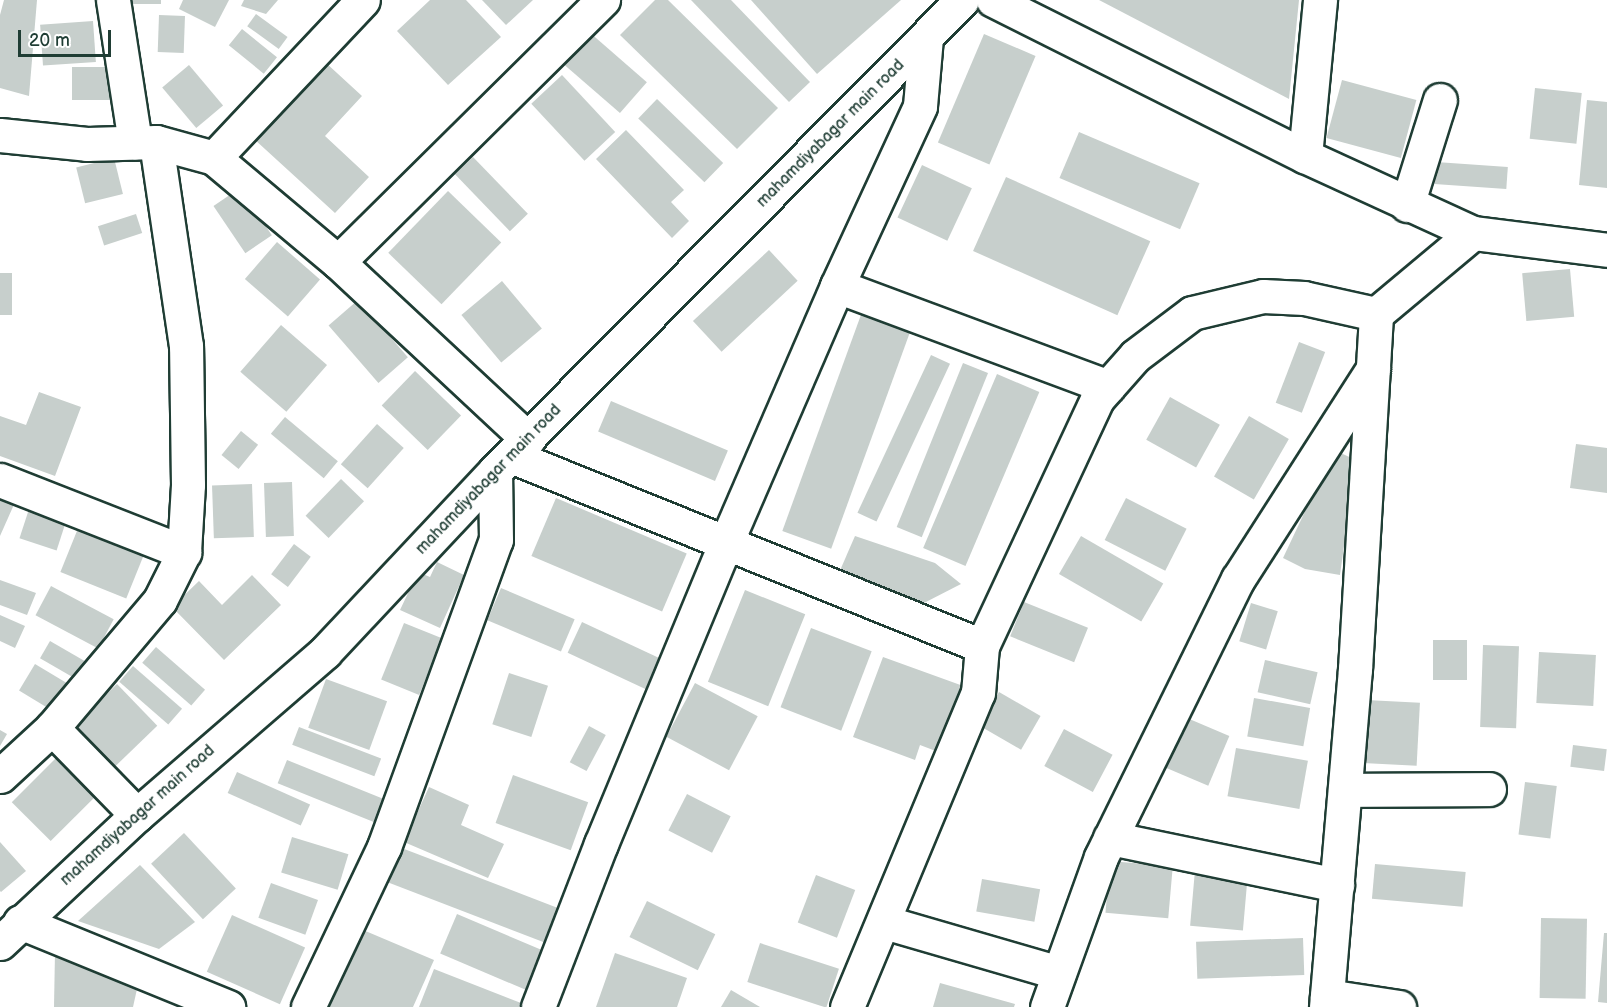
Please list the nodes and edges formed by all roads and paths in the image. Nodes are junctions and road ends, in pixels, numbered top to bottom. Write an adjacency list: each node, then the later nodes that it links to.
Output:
1 (113, 0): 10 (street)
2 (363, 0): 12 (street)
3 (603, 0): 16 (street)
4 (962, 0): 7 (street, mahamdiyabagar main road)
5 (993, 0): 11 (street)
6 (1320, 0): 11 (street)
7 (926, 38): 17 (street); 21 (street, mahamdiyabagar main road)
8 (1440, 100): 13 (street)
9 (3, 142): 10 (street)
10 (146, 142): 12 (street); 24 (street)
11 (1305, 156): 13 (street)
12 (214, 158): 16 (street)
13 (1407, 205): 14 (street)
14 (1473, 233): 15 (street); 18 (street)
15 (1607, 250)
16 (338, 262): 21 (street)
17 (837, 286): 20 (street); 23 (street)
18 (1376, 314): 19 (street); 20 (street)
19 (1373, 369): 29 (street); 31 (street)
20 (1108, 387): 25 (street)
21 (511, 455): 23 (street); 30 (street, mahamdiyabagar main road); 38 (street)
22 (0, 480): 24 (street)
23 (725, 545): 25 (street); 39 (street)
24 (184, 552): 26 (street)
25 (982, 646): 33 (street)
26 (52, 728): 27 (street); 30 (street)
27 (0, 776)
28 (1489, 789): 29 (street)
29 (1345, 790): 32 (street)
30 (137, 815): 34 (street, mahamdiyabagar main road)
31 (1110, 838): 32 (street); 35 (street)
32 (1337, 885): 36 (street)
33 (884, 922): 35 (street); 40 (street)
34 (10, 933): 37 (street)
35 (1059, 974): 41 (street)
36 (1327, 1002): 42 (street)
37 (228, 1007)
38 (308, 1007)
39 (538, 1007)
40 (847, 1007)
41 (1047, 1007)
42 (1399, 1007)

